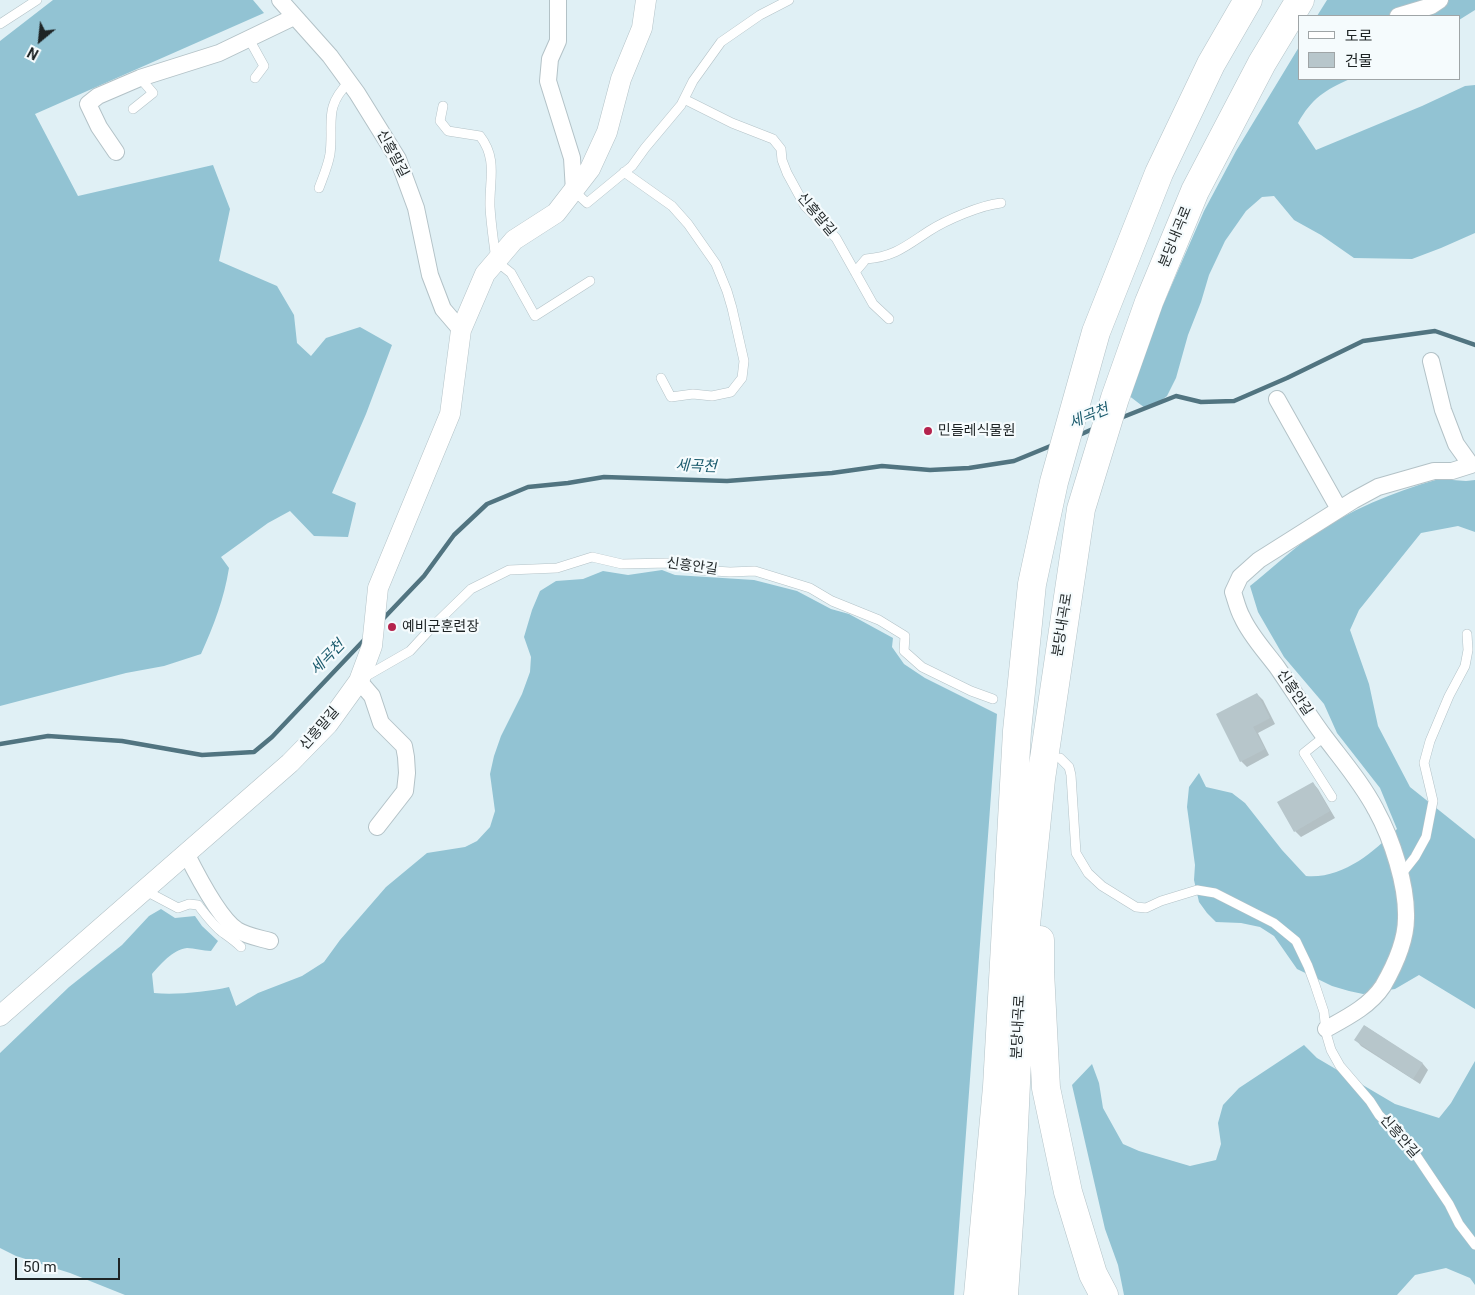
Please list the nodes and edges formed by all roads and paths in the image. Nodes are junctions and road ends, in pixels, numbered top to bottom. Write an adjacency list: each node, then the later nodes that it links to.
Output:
1 (37, 0): 11 (lane)
2 (280, 0): 10 (street, 신흥말길)
3 (558, 0): 22 (street)
4 (646, 0): 22 (street, 신흥말길)
5 (789, 0): 16 (lane)
6 (1248, 0): 50 (highway, 분당내곡로)
7 (1300, 0): 39 (highway, 분당내곡로)
8 (1440, 0): 9 (street)
9 (1401, 15)
10 (294, 17): 12 (street); 15 (street, 신흥말길)
11 (0, 24)
12 (249, 39): 13 (street); 14 (lane)
13 (140, 78): 18 (lane); 19 (street)
14 (255, 78)
15 (349, 82): 21 (lane); 28 (street, 신흥말길)
16 (684, 98): 20 (lane); 25 (lane, 신흥말길)
17 (442, 106): 24 (lane)
18 (133, 109)
19 (116, 152)
20 (624, 172): 22 (lane); 30 (lane)
21 (319, 188)
22 (574, 191): 24 (street, 신흥말길)
23 (1001, 203): 25 (lane)
24 (496, 261): 26 (lane); 28 (street, 신흥말길)
25 (855, 272): 27 (lane, 신흥말길)
26 (590, 281)
27 (890, 319)
28 (461, 330): 35 (street, 신흥말길)
29 (1431, 361): 32 (street)
30 (660, 378)
31 (1277, 399): 33 (street)
32 (1473, 465): 33 (street, 신흥안길)
33 (1339, 509): 37 (street, 신흥안길)
34 (1467, 634): 43 (lane)
35 (359, 681): 36 (lane, 신흥안길); 41 (street); 42 (street, 신흥말길)
36 (993, 699)
37 (1324, 737): 40 (lane); 43 (street, 신흥안길)
38 (1060, 758): 48 (lane, 신흥안길)
39 (1041, 779): 51 (highway, 분당내곡로); 52 (highway)
40 (1332, 797)
41 (377, 827)
42 (186, 853): 44 (street, 신흥말길); 45 (street)
43 (1400, 876): 48 (street, 신흥안길)
44 (144, 890): 46 (lane); 47 (street, 신흥말길)
45 (270, 941)
46 (241, 948)
47 (0, 1016)
48 (1326, 1029): 49 (lane, 신흥안길)
49 (1475, 1245)
50 (978, 1295)
51 (1004, 1295)
52 (1104, 1295)

